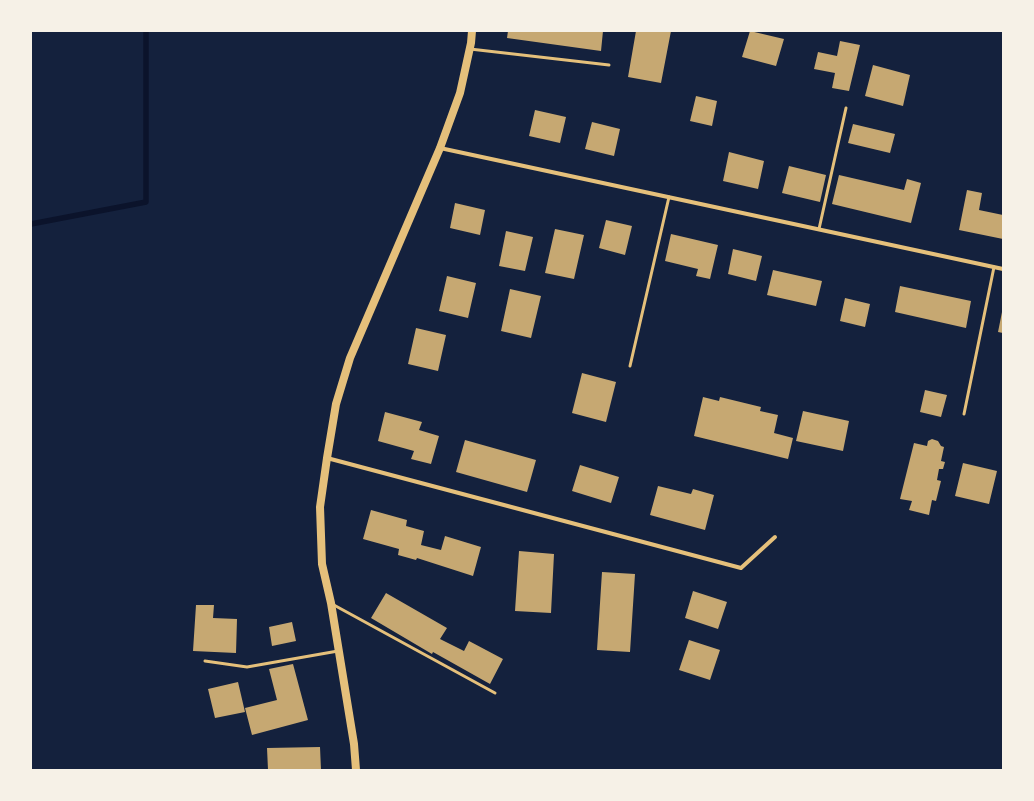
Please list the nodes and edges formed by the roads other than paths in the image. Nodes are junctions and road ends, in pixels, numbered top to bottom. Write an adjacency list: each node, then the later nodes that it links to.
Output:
1 (472, 31): 2 (main road)
2 (470, 49): 3 (lane); 5 (main road)
3 (609, 65)
4 (846, 108): 7 (lane)
5 (440, 148): 6 (street); 12 (main road)
6 (669, 197): 7 (street); 10 (lane)
7 (819, 229): 8 (street)
8 (994, 267): 9 (street); 11 (lane)
9 (1003, 269)
10 (630, 366)
11 (964, 414)
12 (327, 458): 13 (street); 14 (main road)
13 (775, 538)
14 (331, 603): 15 (main road); 17 (lane)
15 (338, 651): 16 (lane); 18 (main road)
16 (205, 661)
17 (495, 694)
18 (356, 770)

